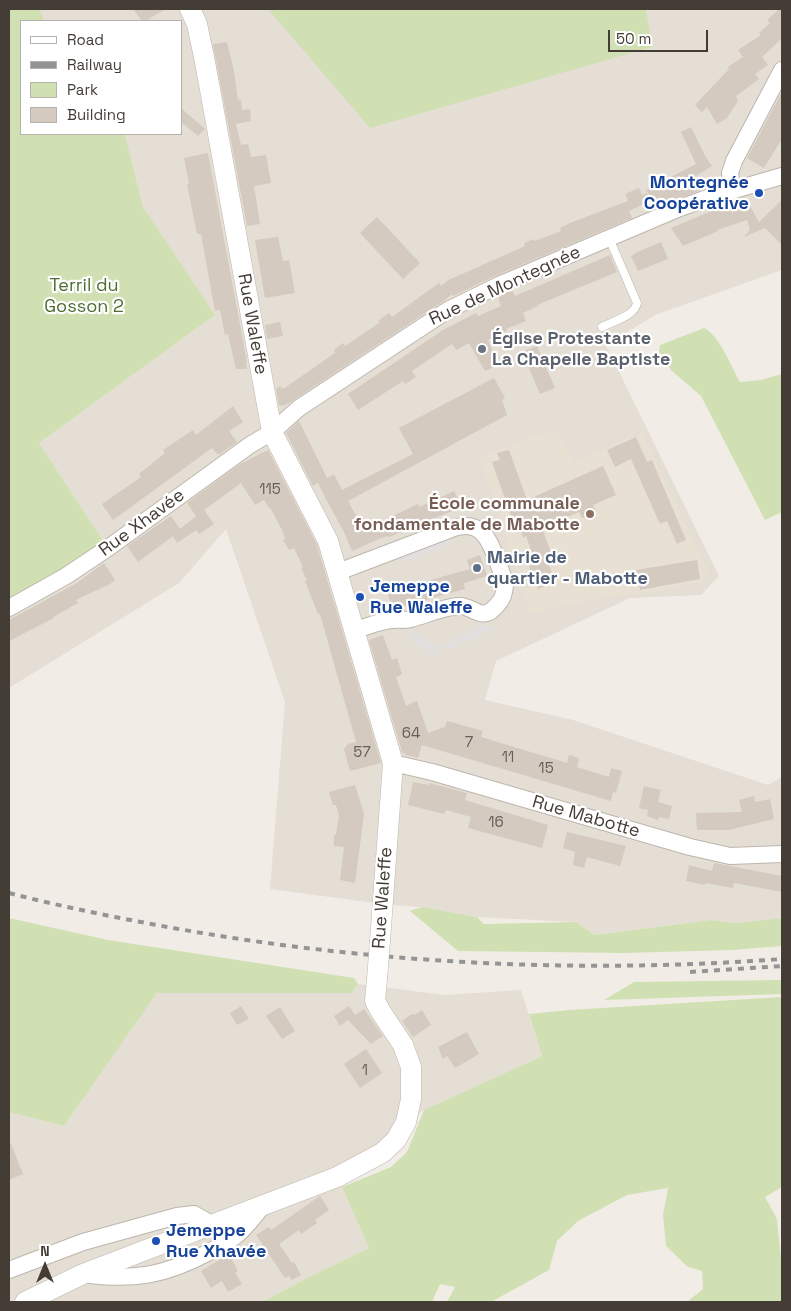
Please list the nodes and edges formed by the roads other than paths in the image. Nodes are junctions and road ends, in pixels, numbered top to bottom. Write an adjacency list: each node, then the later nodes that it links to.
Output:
1 (190, 9): 7 (street, Rue Waleffe)
2 (782, 70): 4 (street)
3 (782, 176): 4 (street, Rue de Montegnée)
4 (732, 191): 5 (street, Rue de Montegnée)
5 (609, 238): 6 (lane); 7 (street, Rue de Montegnée)
6 (602, 327)
7 (272, 432): 8 (street, Rue Waleffe); 9 (street, Rue Xhavée)
8 (338, 572): 10 (street, Rue Waleffe); 10 (street)
9 (9, 608)
10 (355, 630): 11 (street, Rue Waleffe)
11 (392, 763): 12 (street, Rue Mabotte); 13 (street, Rue Waleffe, bridge)
12 (782, 854)
13 (264, 1205): 14 (street, Rue Waleffe); 16 (street)
14 (213, 1225): 15 (street); 16 (street, Rue Waleffe)
15 (9, 1270)
16 (84, 1274): 17 (street, Rue Waleffe)
17 (25, 1302)

